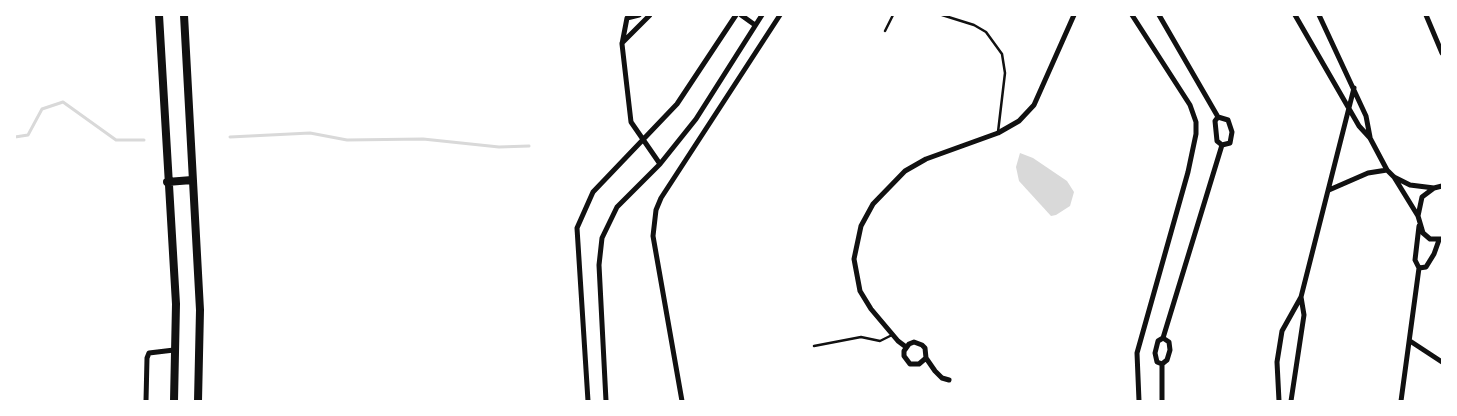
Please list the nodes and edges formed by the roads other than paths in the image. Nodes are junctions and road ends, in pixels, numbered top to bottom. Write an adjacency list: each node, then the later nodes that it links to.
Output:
1 (159, 15): 32 (main road)
2 (184, 15): 31 (main road)
3 (639, 15): 19 (street)
4 (650, 15): 19 (street)
5 (736, 15): 26 (street)
6 (741, 15): 17 (street)
7 (762, 15): 17 (street)
8 (780, 15): 56 (street)
9 (893, 15): 18 (lane)
10 (942, 15): 24 (lane)
11 (1074, 15): 24 (street)
12 (1132, 15): 57 (street)
13 (1160, 15): 23 (street)
14 (1295, 15): 22 (street)
15 (1319, 15): 21 (street)
16 (1426, 15): 20 (street)
17 (755, 25): 28 (street)
18 (885, 31)
19 (622, 44): 26 (street)
20 (1442, 53)
21 (1354, 88): 22 (street); 25 (street)
22 (1349, 110): 25 (street); 35 (street)
23 (1218, 117): 27 (street); 27 (street)
24 (998, 133): 41 (street)
25 (1370, 138): 29 (street)
26 (643, 141): 28 (street); 54 (street)
27 (1222, 145): 42 (street)
28 (660, 164): 55 (street)
29 (1387, 170): 30 (street); 35 (street)
30 (1394, 177): 34 (street); 36 (street)
31 (192, 180): 32 (main road); 53 (main road)
32 (167, 182): 46 (main road)
33 (1442, 186): 34 (street)
34 (1434, 188): 36 (street)
35 (1329, 190): 40 (street)
36 (1418, 216): 37 (street)
37 (1419, 226): 38 (street); 39 (street)
38 (1440, 239): 39 (street)
39 (1420, 268): 43 (street)
40 (1302, 297): 59 (street); 60 (street)
41 (892, 335): 44 (lane); 45 (street)
42 (1163, 338): 49 (street); 49 (street)
43 (1410, 341): 48 (street); 61 (street)
44 (814, 346)
45 (906, 347): 47 (street); 47 (street)
46 (174, 350): 51 (street); 52 (main road)
47 (926, 358): 50 (street)
48 (1442, 362)
49 (1162, 364): 58 (street)
50 (949, 380)
51 (146, 401)
52 (174, 401)
53 (198, 401)
54 (588, 401)
55 (606, 401)
56 (682, 401)
57 (1139, 401)
58 (1162, 401)
59 (1279, 401)
60 (1291, 401)
61 (1401, 401)

